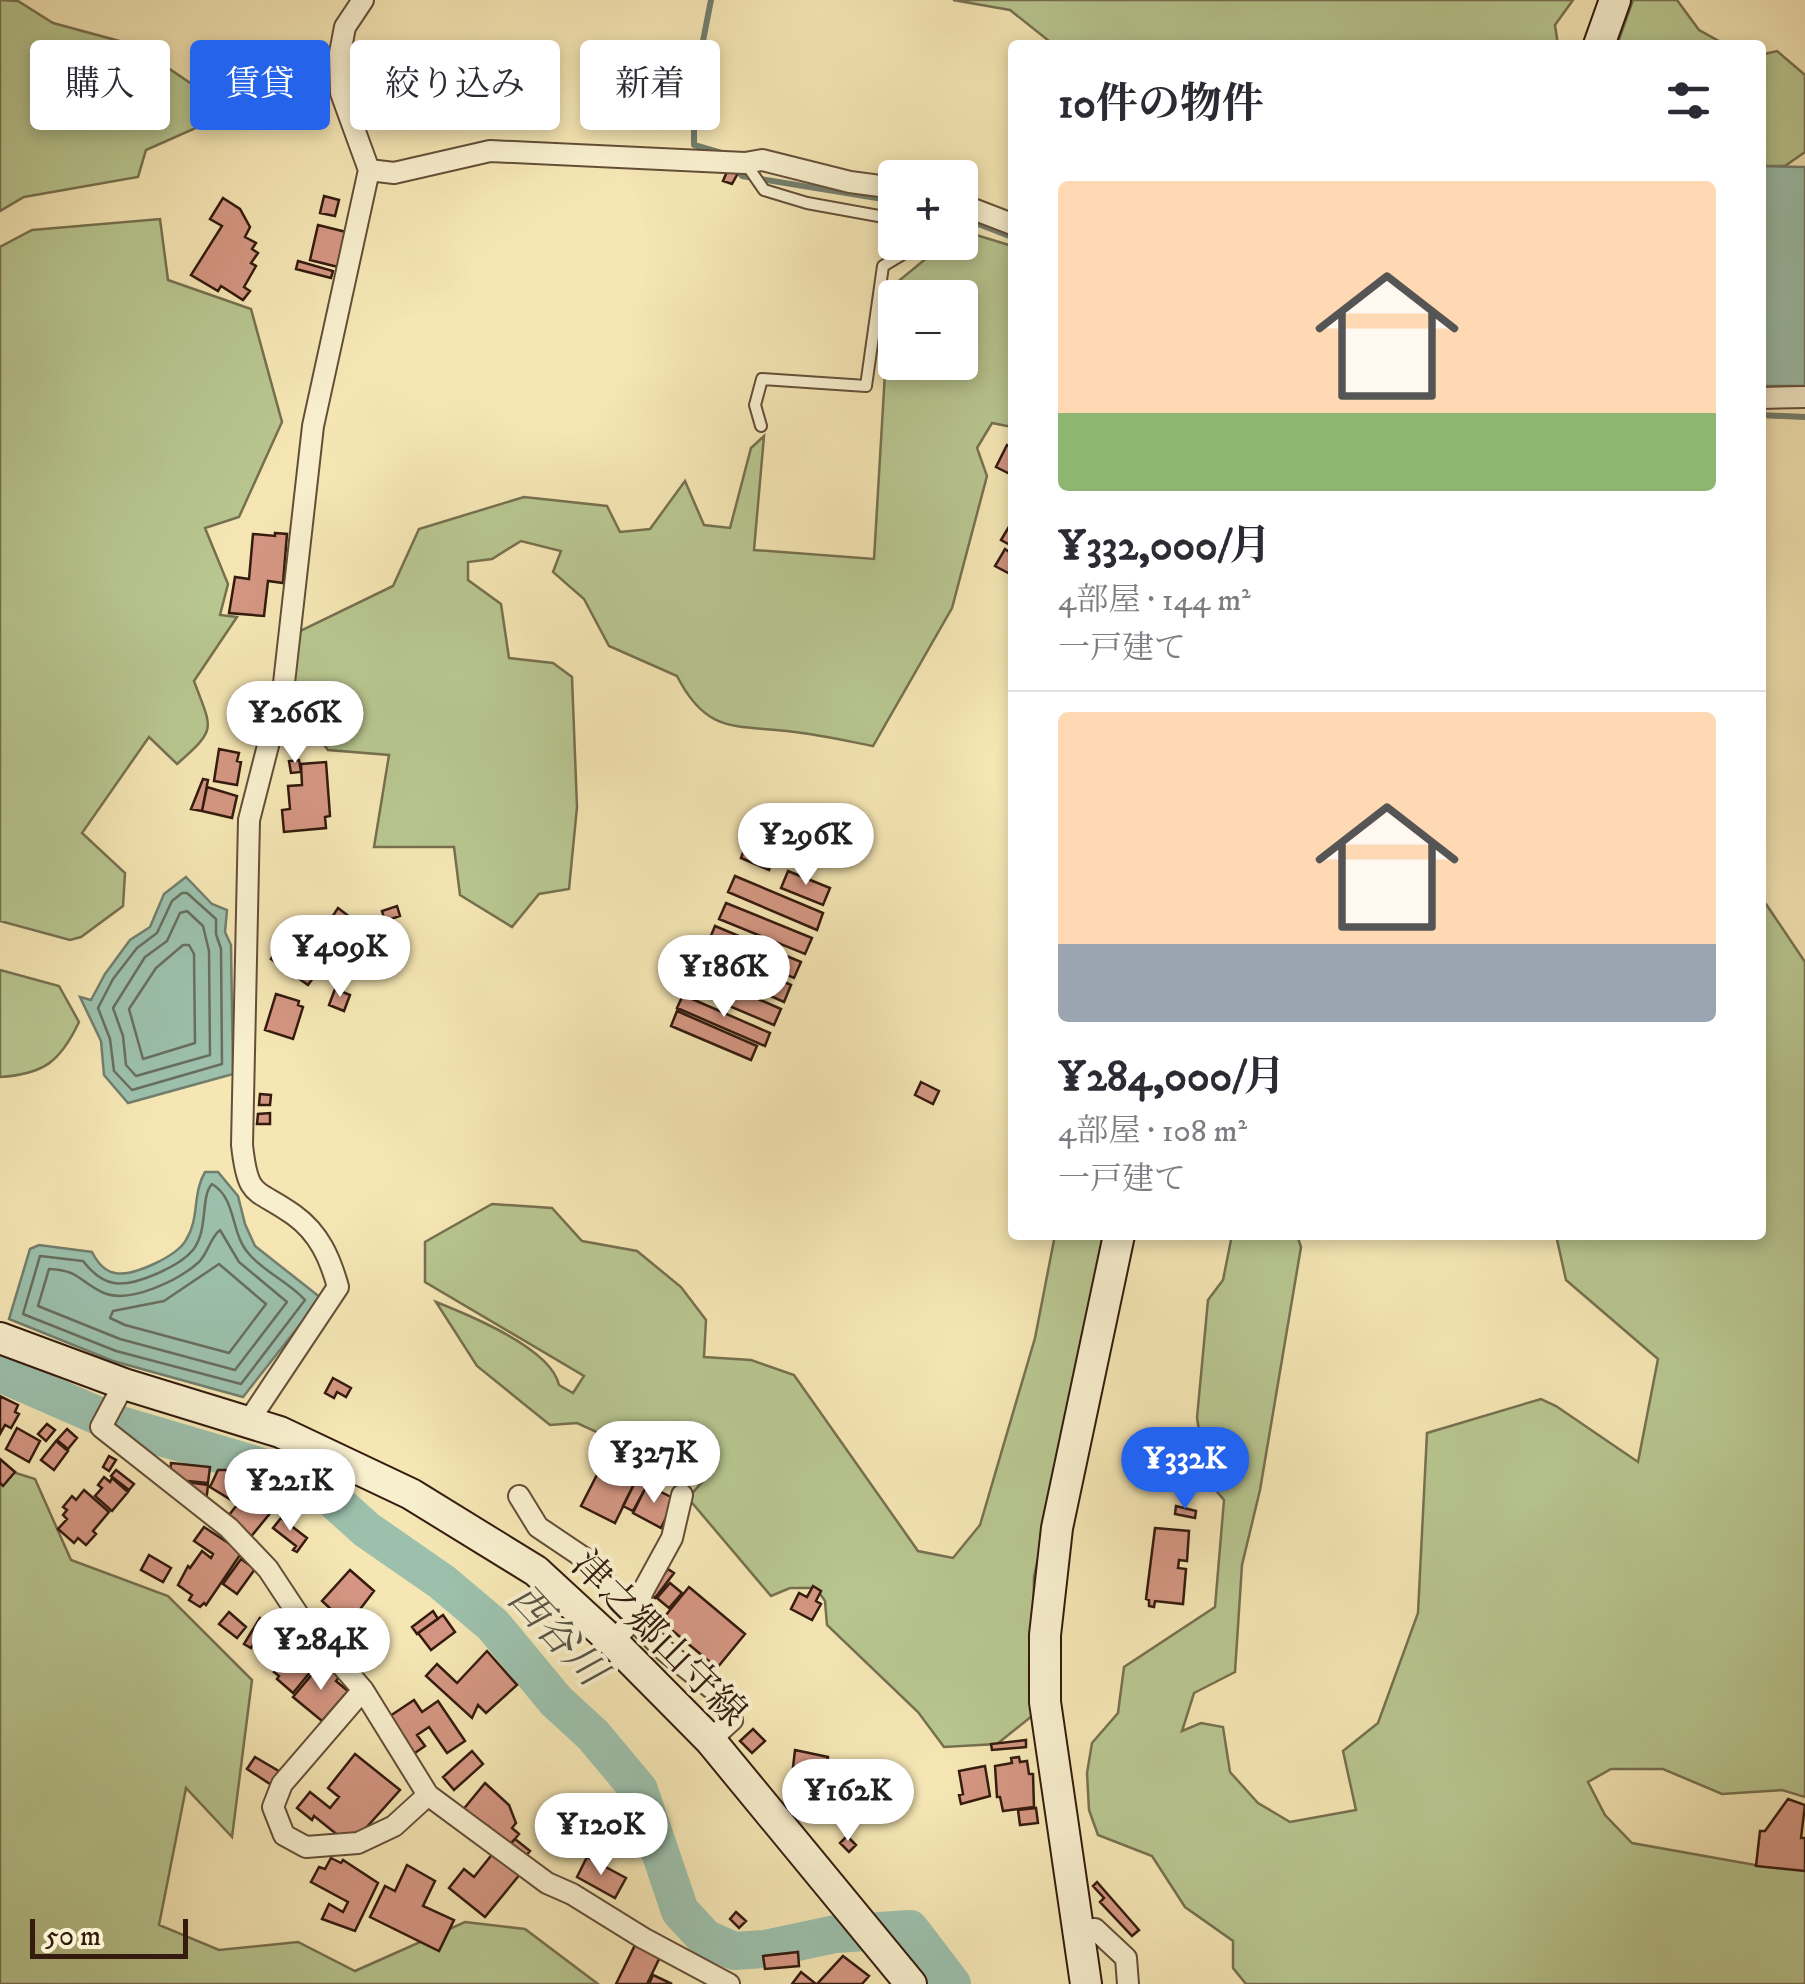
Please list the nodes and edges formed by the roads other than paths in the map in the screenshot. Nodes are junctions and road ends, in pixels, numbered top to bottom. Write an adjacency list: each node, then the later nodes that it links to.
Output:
1 (363, 0): 5 (street)
2 (1615, 0): 3 (main road)
3 (1601, 40)
4 (745, 163): 5 (street); 6 (street); 8 (lane)
5 (370, 170): 17 (street)
6 (878, 186)
7 (978, 211): 9 (street)
8 (878, 216)
9 (1008, 222)
10 (893, 260): 13 (lane)
11 (1805, 397): 12 (street)
12 (1766, 398)
13 (761, 426)
14 (1118, 1240): 23 (main road)
15 (0, 1338): 16 (main road, 津之郷山守線)
16 (124, 1384): 17 (main road, 津之郷山守線); 21 (street)
17 (248, 1422): 20 (main road, 津之郷山守線)
18 (682, 1495): 20 (street)
19 (520, 1496): 20 (street)
20 (624, 1630): 25 (main road, 津之郷山守線)
21 (363, 1690): 22 (street); 22 (street)
22 (428, 1795): 24 (street)
23 (1078, 1930): 26 (main road); 27 (street)
24 (729, 1984)
25 (911, 1984)
26 (1086, 1984)
27 (1128, 1984)

